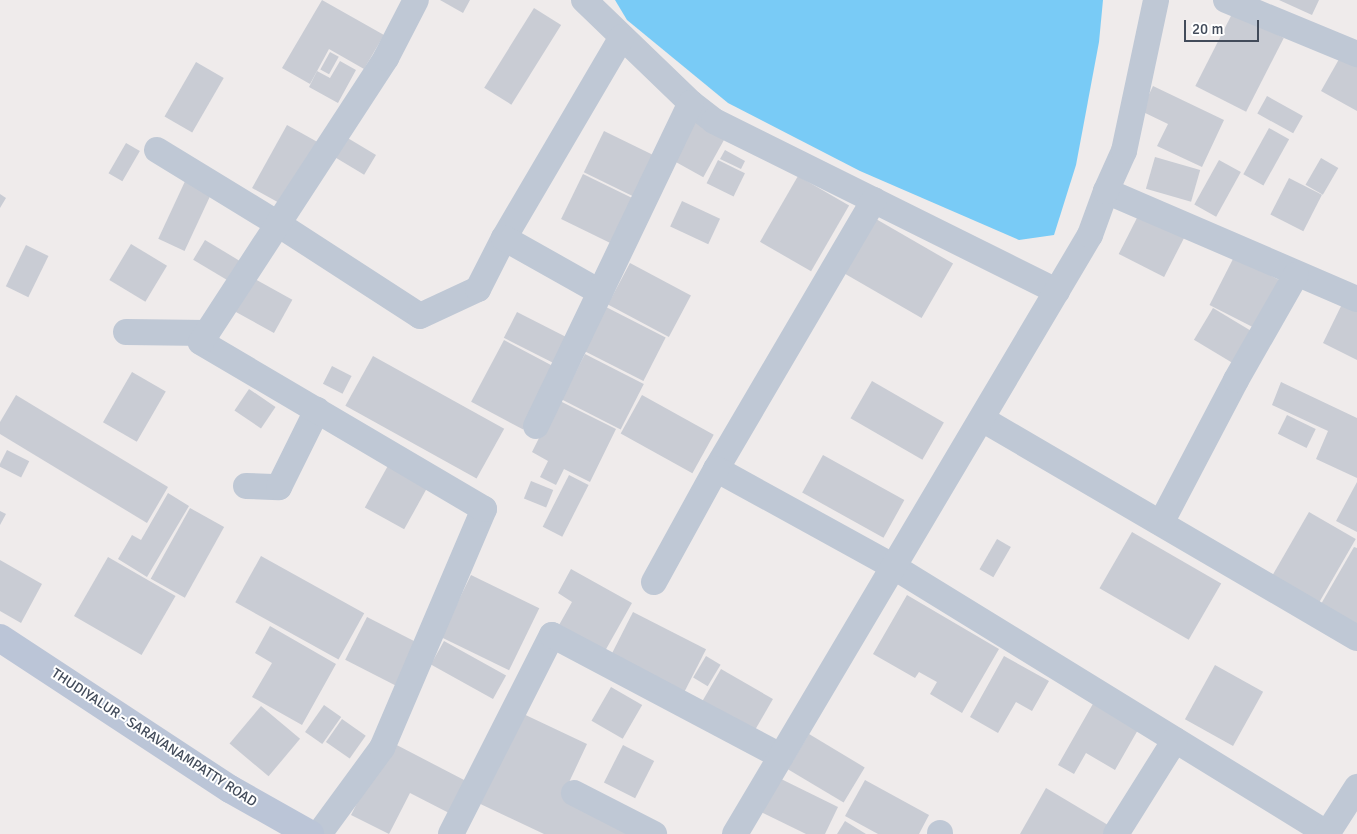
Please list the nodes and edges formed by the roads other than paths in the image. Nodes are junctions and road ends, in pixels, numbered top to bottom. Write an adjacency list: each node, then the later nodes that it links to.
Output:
1 (416, 0): 11 (street)
2 (584, 0): 5 (street)
3 (1156, 0): 9 (street)
4 (1226, 0): 6 (street)
5 (622, 37): 7 (street); 12 (street)
6 (1357, 54)
7 (691, 103): 10 (street); 15 (street)
8 (157, 150): 11 (street)
9 (1106, 191): 13 (street); 14 (street)
10 (874, 200): 14 (street); 22 (street)
11 (278, 224): 12 (street); 18 (street)
12 (504, 238): 15 (street)
13 (1296, 275): 16 (street); 24 (street)
14 (1057, 291): 20 (street)
15 (600, 292): 21 (street)
16 (1357, 299)
17 (126, 332): 18 (street)
18 (207, 333): 19 (street)
19 (317, 410): 23 (street); 34 (street)
20 (982, 419): 24 (street); 25 (street)
21 (536, 426)
22 (716, 469): 25 (street); 26 (street)
23 (246, 486)
24 (1160, 523): 28 (street)
25 (894, 567): 29 (street); 30 (street)
26 (654, 582)
27 (0, 638): 33 (main road, THUDIYALUR - SARAVANAMPATTY ROAD)
28 (1357, 638)
29 (1175, 740): 38 (street); 39 (street)
30 (781, 756): 35 (street); 37 (street)
31 (1357, 787): 39 (street)
32 (574, 793): 36 (street)
33 (310, 834)
34 (319, 834)
35 (451, 834)
36 (654, 834)
37 (735, 834)
38 (1116, 834)
39 (1327, 834)

